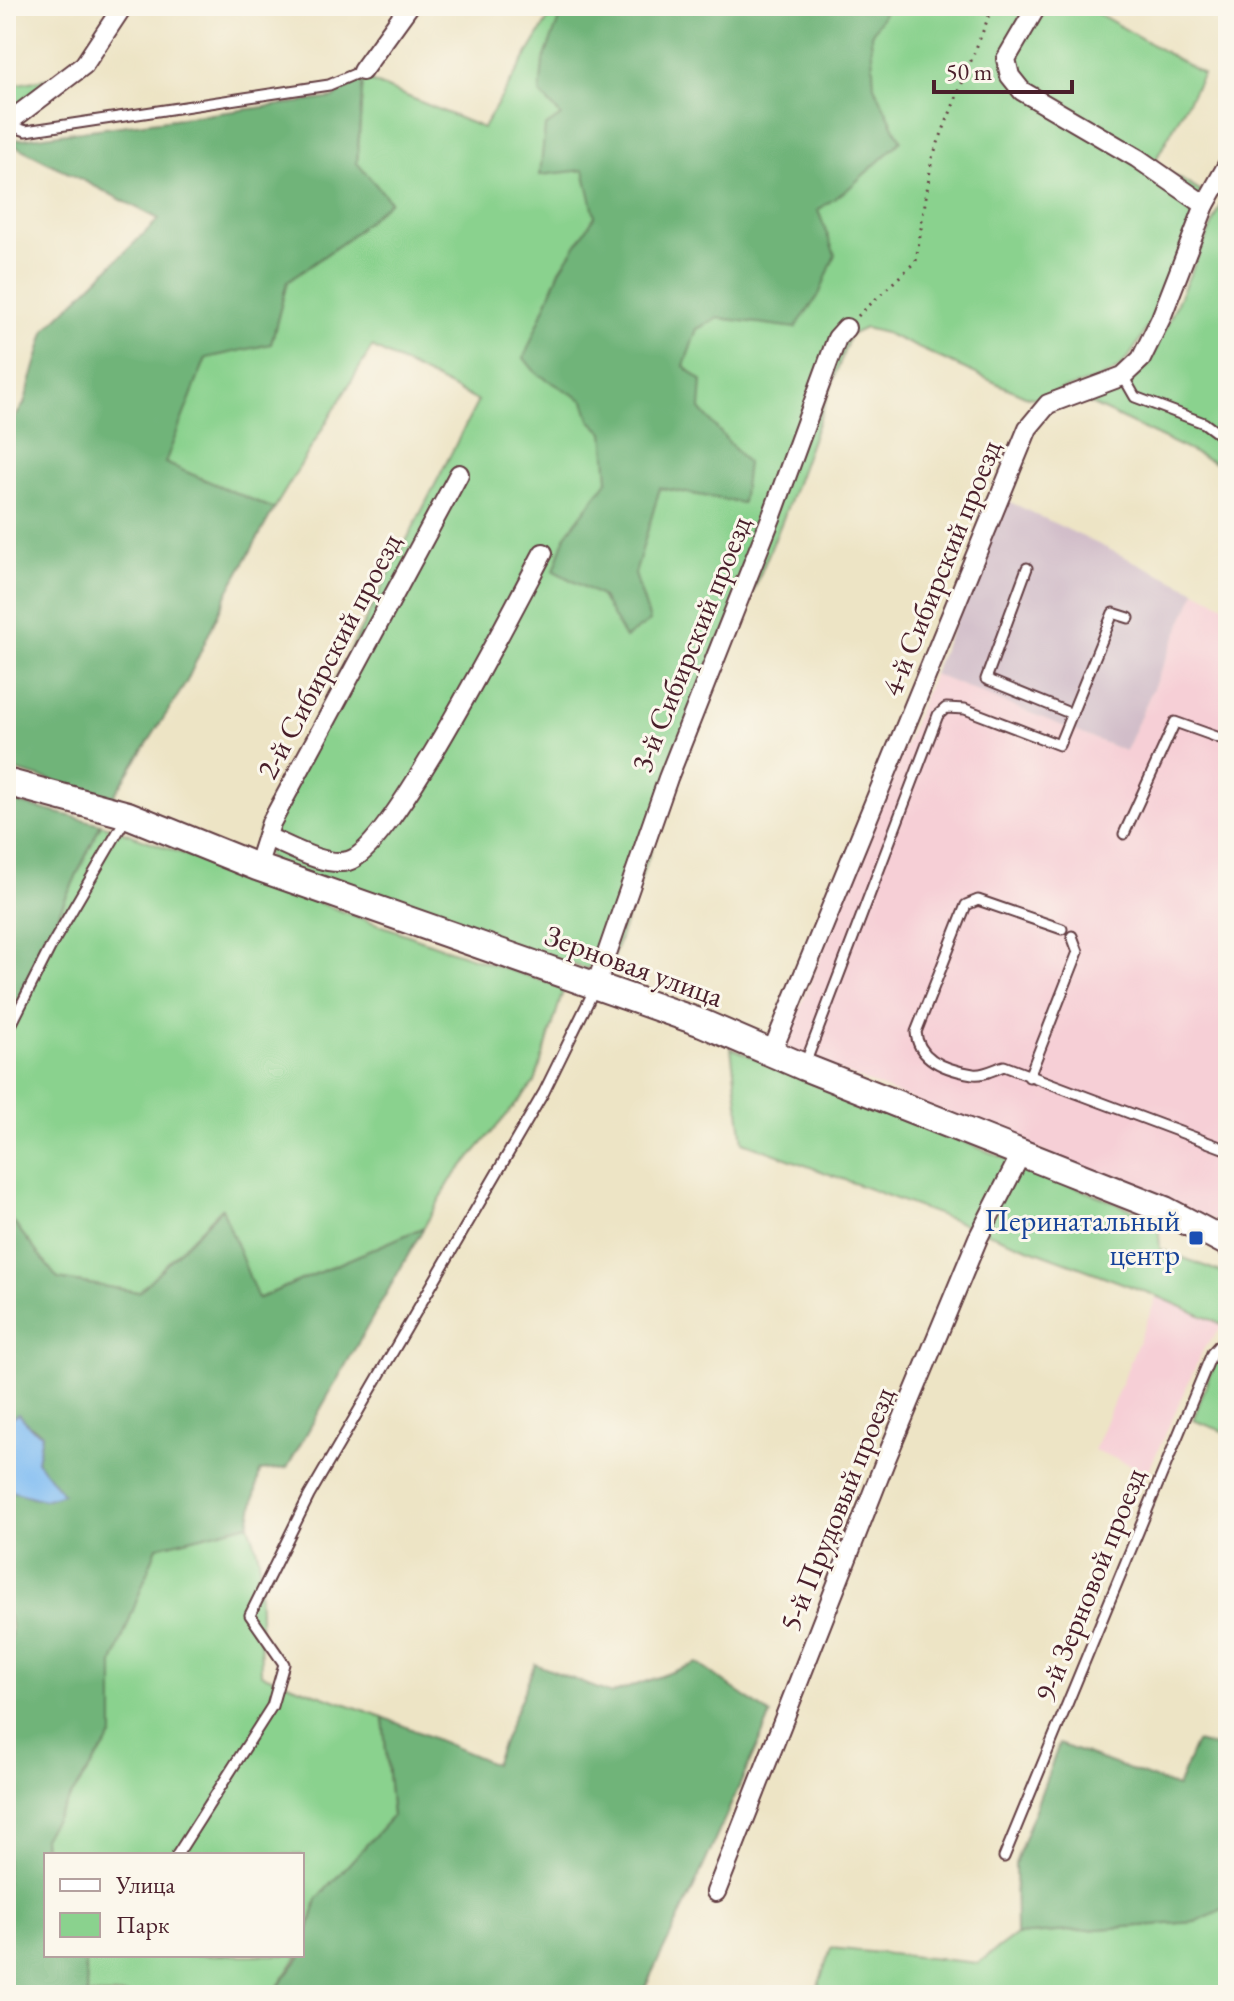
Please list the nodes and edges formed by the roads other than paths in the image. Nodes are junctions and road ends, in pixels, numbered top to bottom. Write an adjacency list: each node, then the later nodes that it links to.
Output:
1 (123, 6): 5 (street)
2 (409, 6): 4 (street)
3 (1037, 6): 7 (street)
4 (362, 71): 5 (lane)
5 (6, 124)
6 (1228, 164): 7 (street)
7 (1205, 205): 9 (street)
8 (846, 328): 24 (street, 3-й Сибирский проезд)
9 (1123, 376): 10 (lane); 26 (street, 4-й Сибирский проезд)
10 (1228, 441)
11 (459, 474): 20 (street, 2-й Сибирский проезд)
12 (543, 553): 20 (street)
13 (1027, 568): 15 (lane)
14 (1129, 618): 15 (lane)
15 (1072, 714): 27 (lane)
16 (1228, 741): 19 (lane)
17 (6, 782): 18 (street, Зерновая улица)
18 (128, 815): 21 (street, Зерновая улица); 25 (lane)
19 (1124, 834)
20 (267, 837): 21 (street, 2-й Сибирский проезд)
21 (257, 867): 24 (street, Зерновая улица)
22 (1062, 929): 28 (lane)
23 (1072, 936): 28 (lane)
24 (596, 985): 26 (street, Зерновая улица); 33 (lane)
25 (6, 1035)
26 (771, 1054): 27 (street, Зерновая улица)
27 (804, 1067): 30 (street, Зерновая улица)
28 (1029, 1077): 29 (lane)
29 (1228, 1150)
30 (1022, 1152): 31 (street, Зерновая улица); 35 (street, 5-й Прудовый проезд)
31 (1228, 1243)
32 (1228, 1335): 34 (lane, 9-й Зерновой проезд)
33 (178, 1853)
34 (1004, 1857)
35 (716, 1892)

